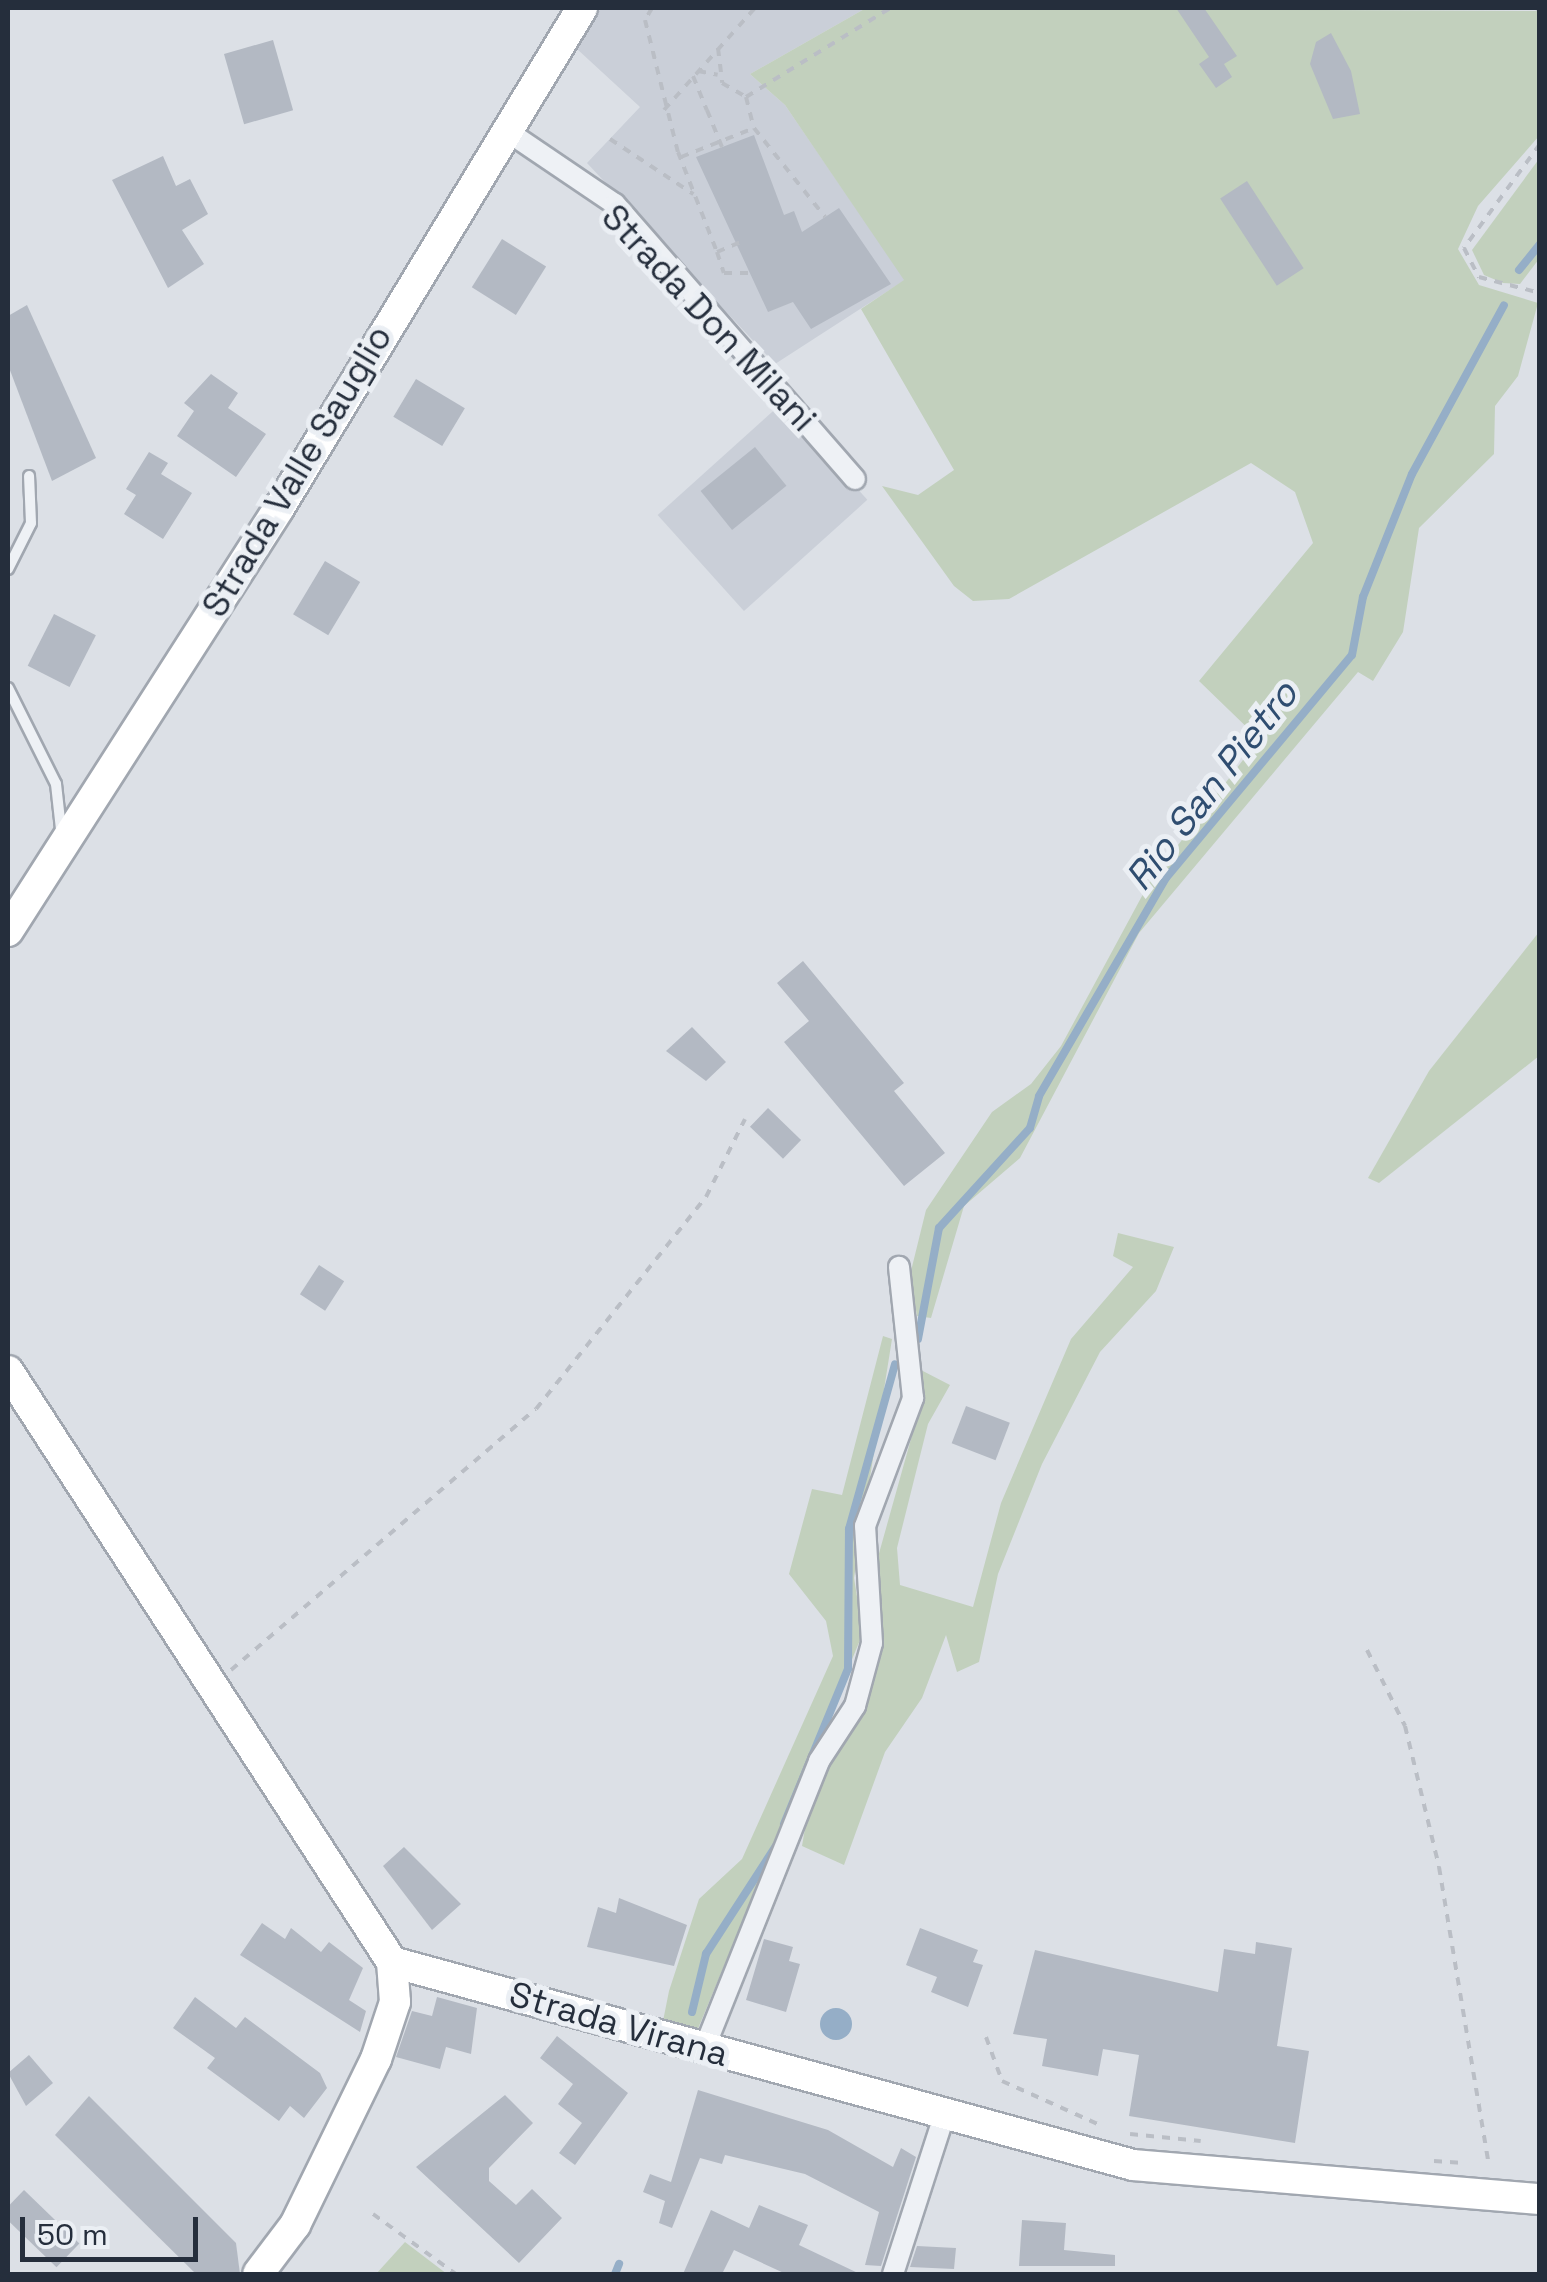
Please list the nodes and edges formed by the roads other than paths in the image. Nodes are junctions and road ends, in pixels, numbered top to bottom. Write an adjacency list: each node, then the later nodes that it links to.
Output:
1 (582, 8): 2 (street, Strada Valle Sauglio)
2 (507, 131): 4 (street, Strada Don Milani); 7 (street, Strada Valle Sauglio)
3 (29, 476): 5 (lane)
4 (855, 479)
5 (8, 569)
6 (8, 688): 7 (lane)
7 (60, 846): 8 (street, Strada Valle Sauglio)
8 (8, 931)
9 (900, 1267): 12 (street)
10 (8, 1372): 11 (street)
11 (392, 1962): 12 (street, Strada Virana); 15 (street)
12 (704, 2049): 13 (street, Strada Virana)
13 (944, 2116): 14 (street, Strada Virana); 16 (street)
14 (1540, 2199)
15 (258, 2274)
16 (893, 2274)

